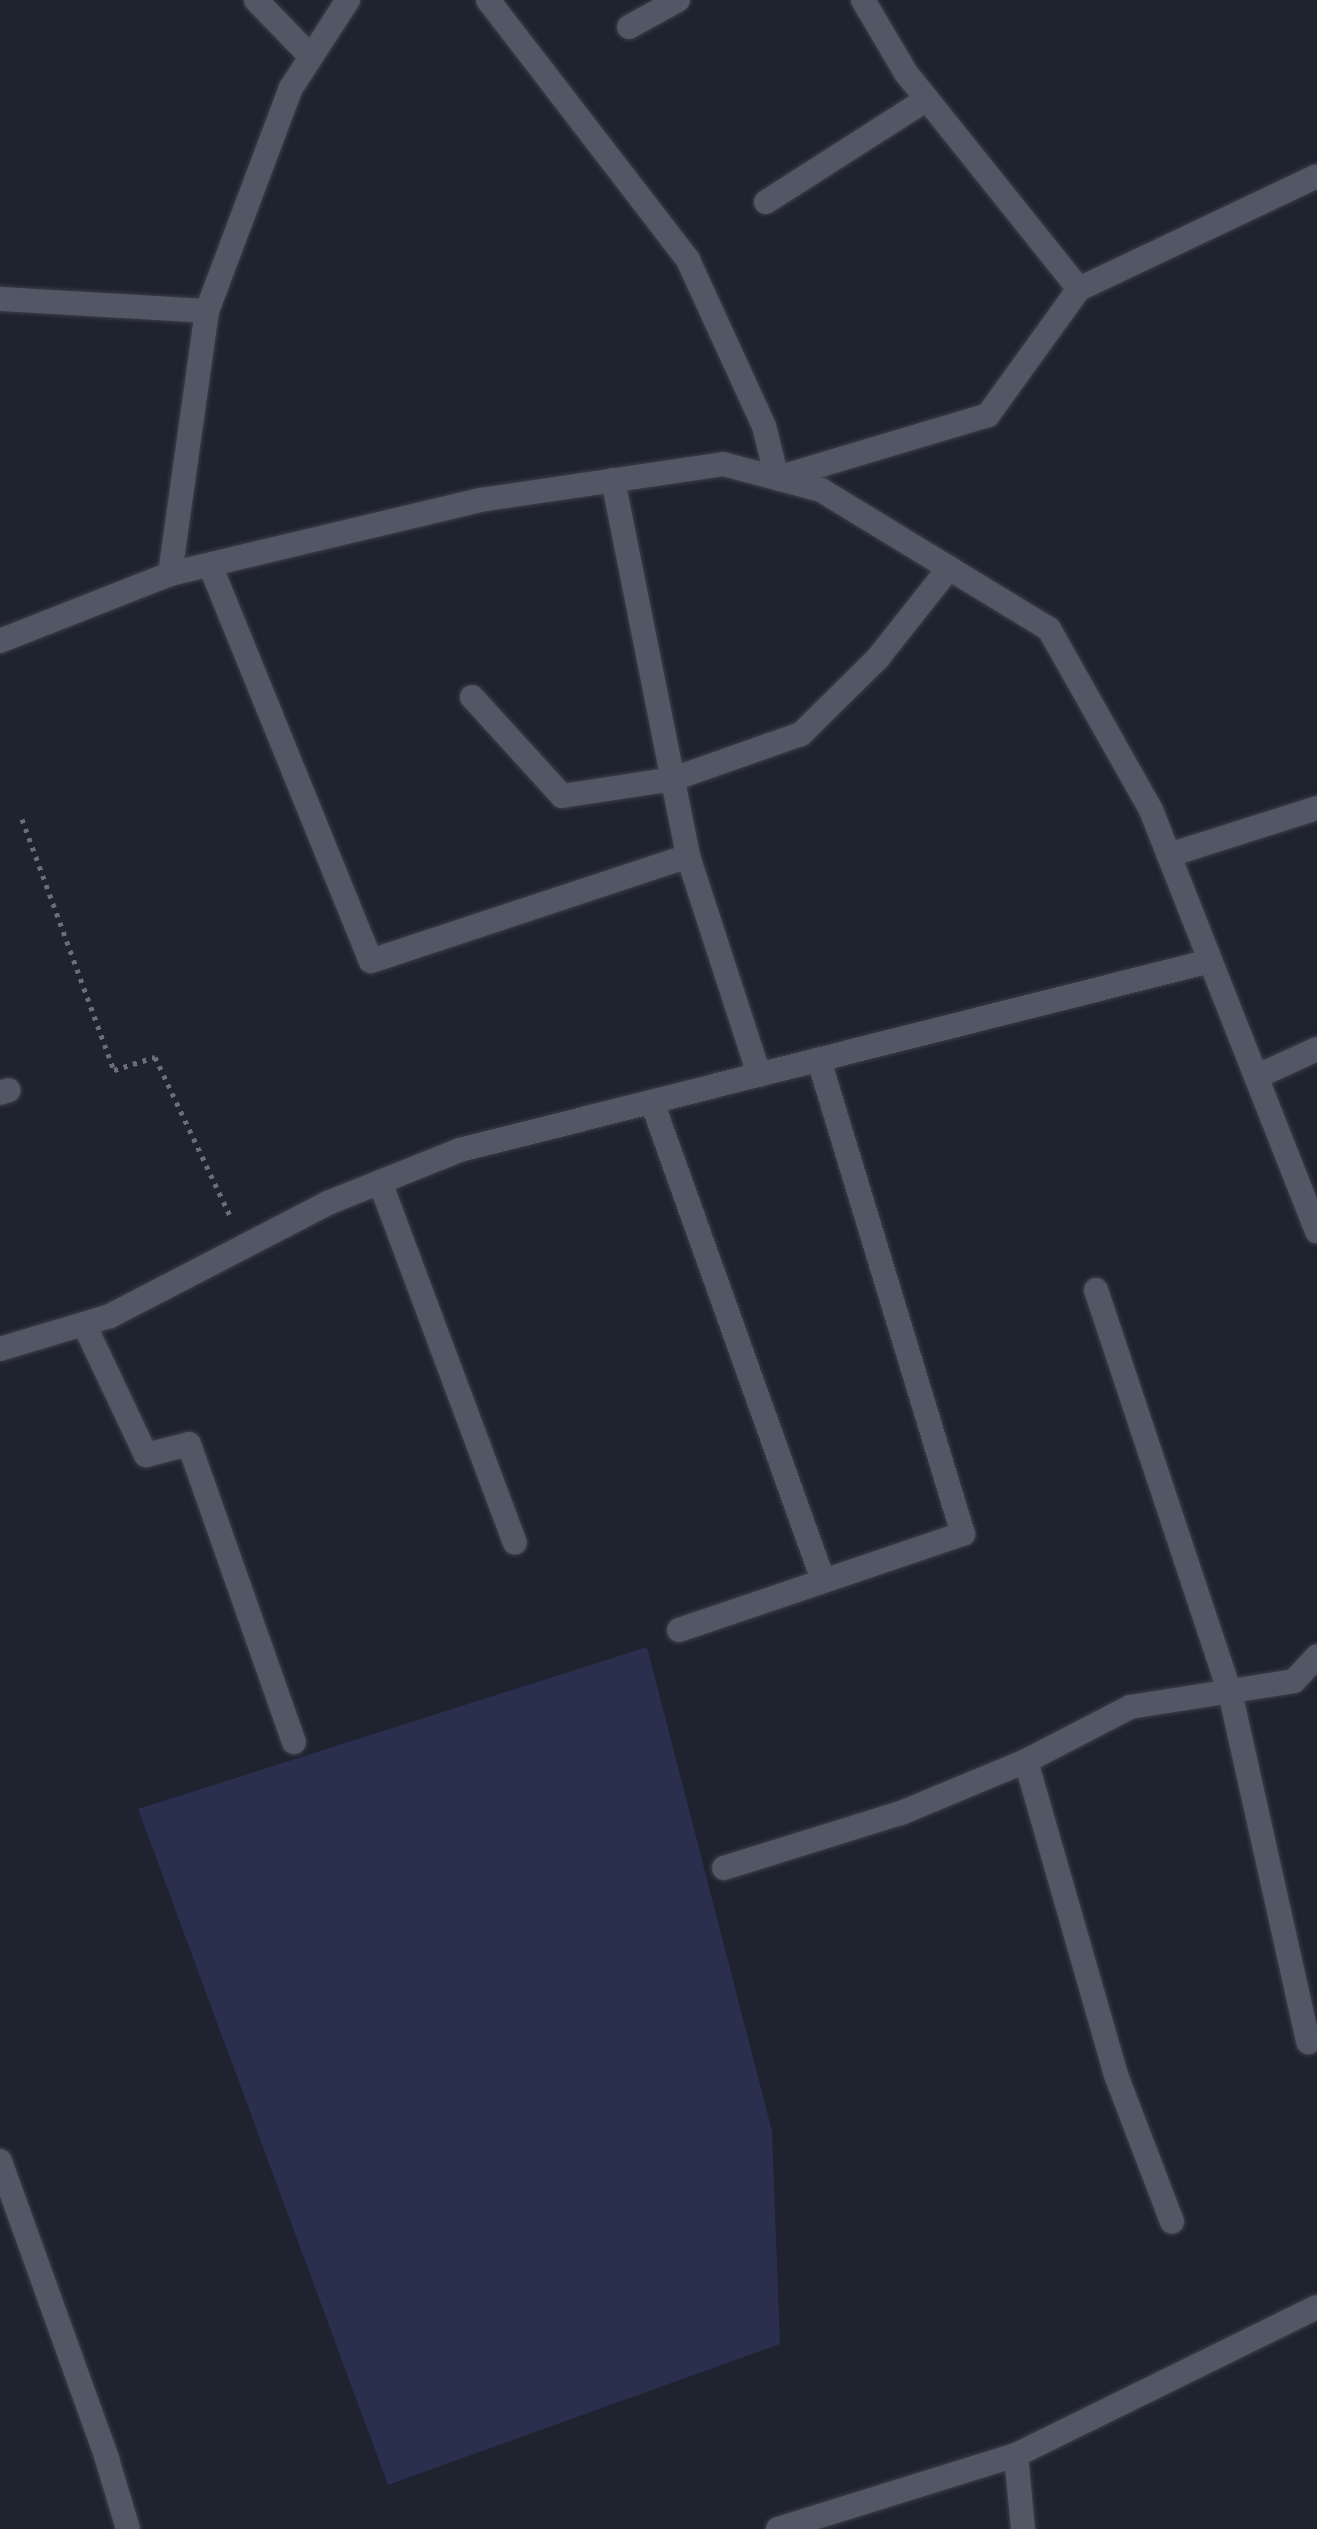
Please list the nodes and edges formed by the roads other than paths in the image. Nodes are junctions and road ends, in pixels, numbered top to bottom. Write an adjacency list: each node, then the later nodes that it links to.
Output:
1 (256, 0): 7 (street)
2 (348, 0): 7 (street)
3 (488, 0): 14 (street)
4 (678, 0): 6 (street)
5 (863, 0): 8 (street)
6 (629, 27)
7 (311, 57): 13 (street)
8 (927, 99): 10 (street); 11 (street)
9 (1317, 176): 11 (street)
10 (766, 202)
11 (1079, 289): 14 (street)
12 (0, 299): 13 (street)
13 (207, 311): 18 (street)
14 (777, 478): 15 (street); 17 (street)
15 (613, 480): 16 (street); 21 (street)
16 (210, 565): 18 (street); 24 (street)
17 (949, 568): 21 (street); 23 (street)
18 (170, 574): 19 (street)
19 (0, 641)
20 (472, 697): 21 (street)
21 (673, 779): 24 (street)
22 (1317, 808): 23 (street)
23 (1169, 855): 25 (street)
24 (688, 856): 28 (street)
25 (1210, 961): 27 (street); 29 (street)
26 (1317, 1049): 29 (street)
27 (819, 1059): 28 (street); 37 (street)
28 (759, 1075): 30 (street)
29 (1256, 1077): 32 (street)
30 (652, 1102): 31 (street); 37 (street)
31 (380, 1182): 34 (street); 36 (street)
32 (1317, 1232)
33 (1096, 1290): 40 (street)
34 (84, 1324): 35 (street); 41 (street)
35 (0, 1349)
36 (515, 1543)
37 (823, 1580): 38 (street)
38 (679, 1630)
39 (1317, 1656): 40 (street)
40 (1230, 1692): 42 (street); 44 (street)
41 (294, 1742)
42 (1026, 1761): 43 (street); 46 (street)
43 (724, 1868)
44 (1308, 2042)
45 (3, 2176): 49 (street)
46 (1172, 2222)
47 (1317, 2307): 48 (street)
48 (1016, 2455): 50 (street); 51 (street)
49 (128, 2529)
50 (778, 2529)
51 (1023, 2529)

